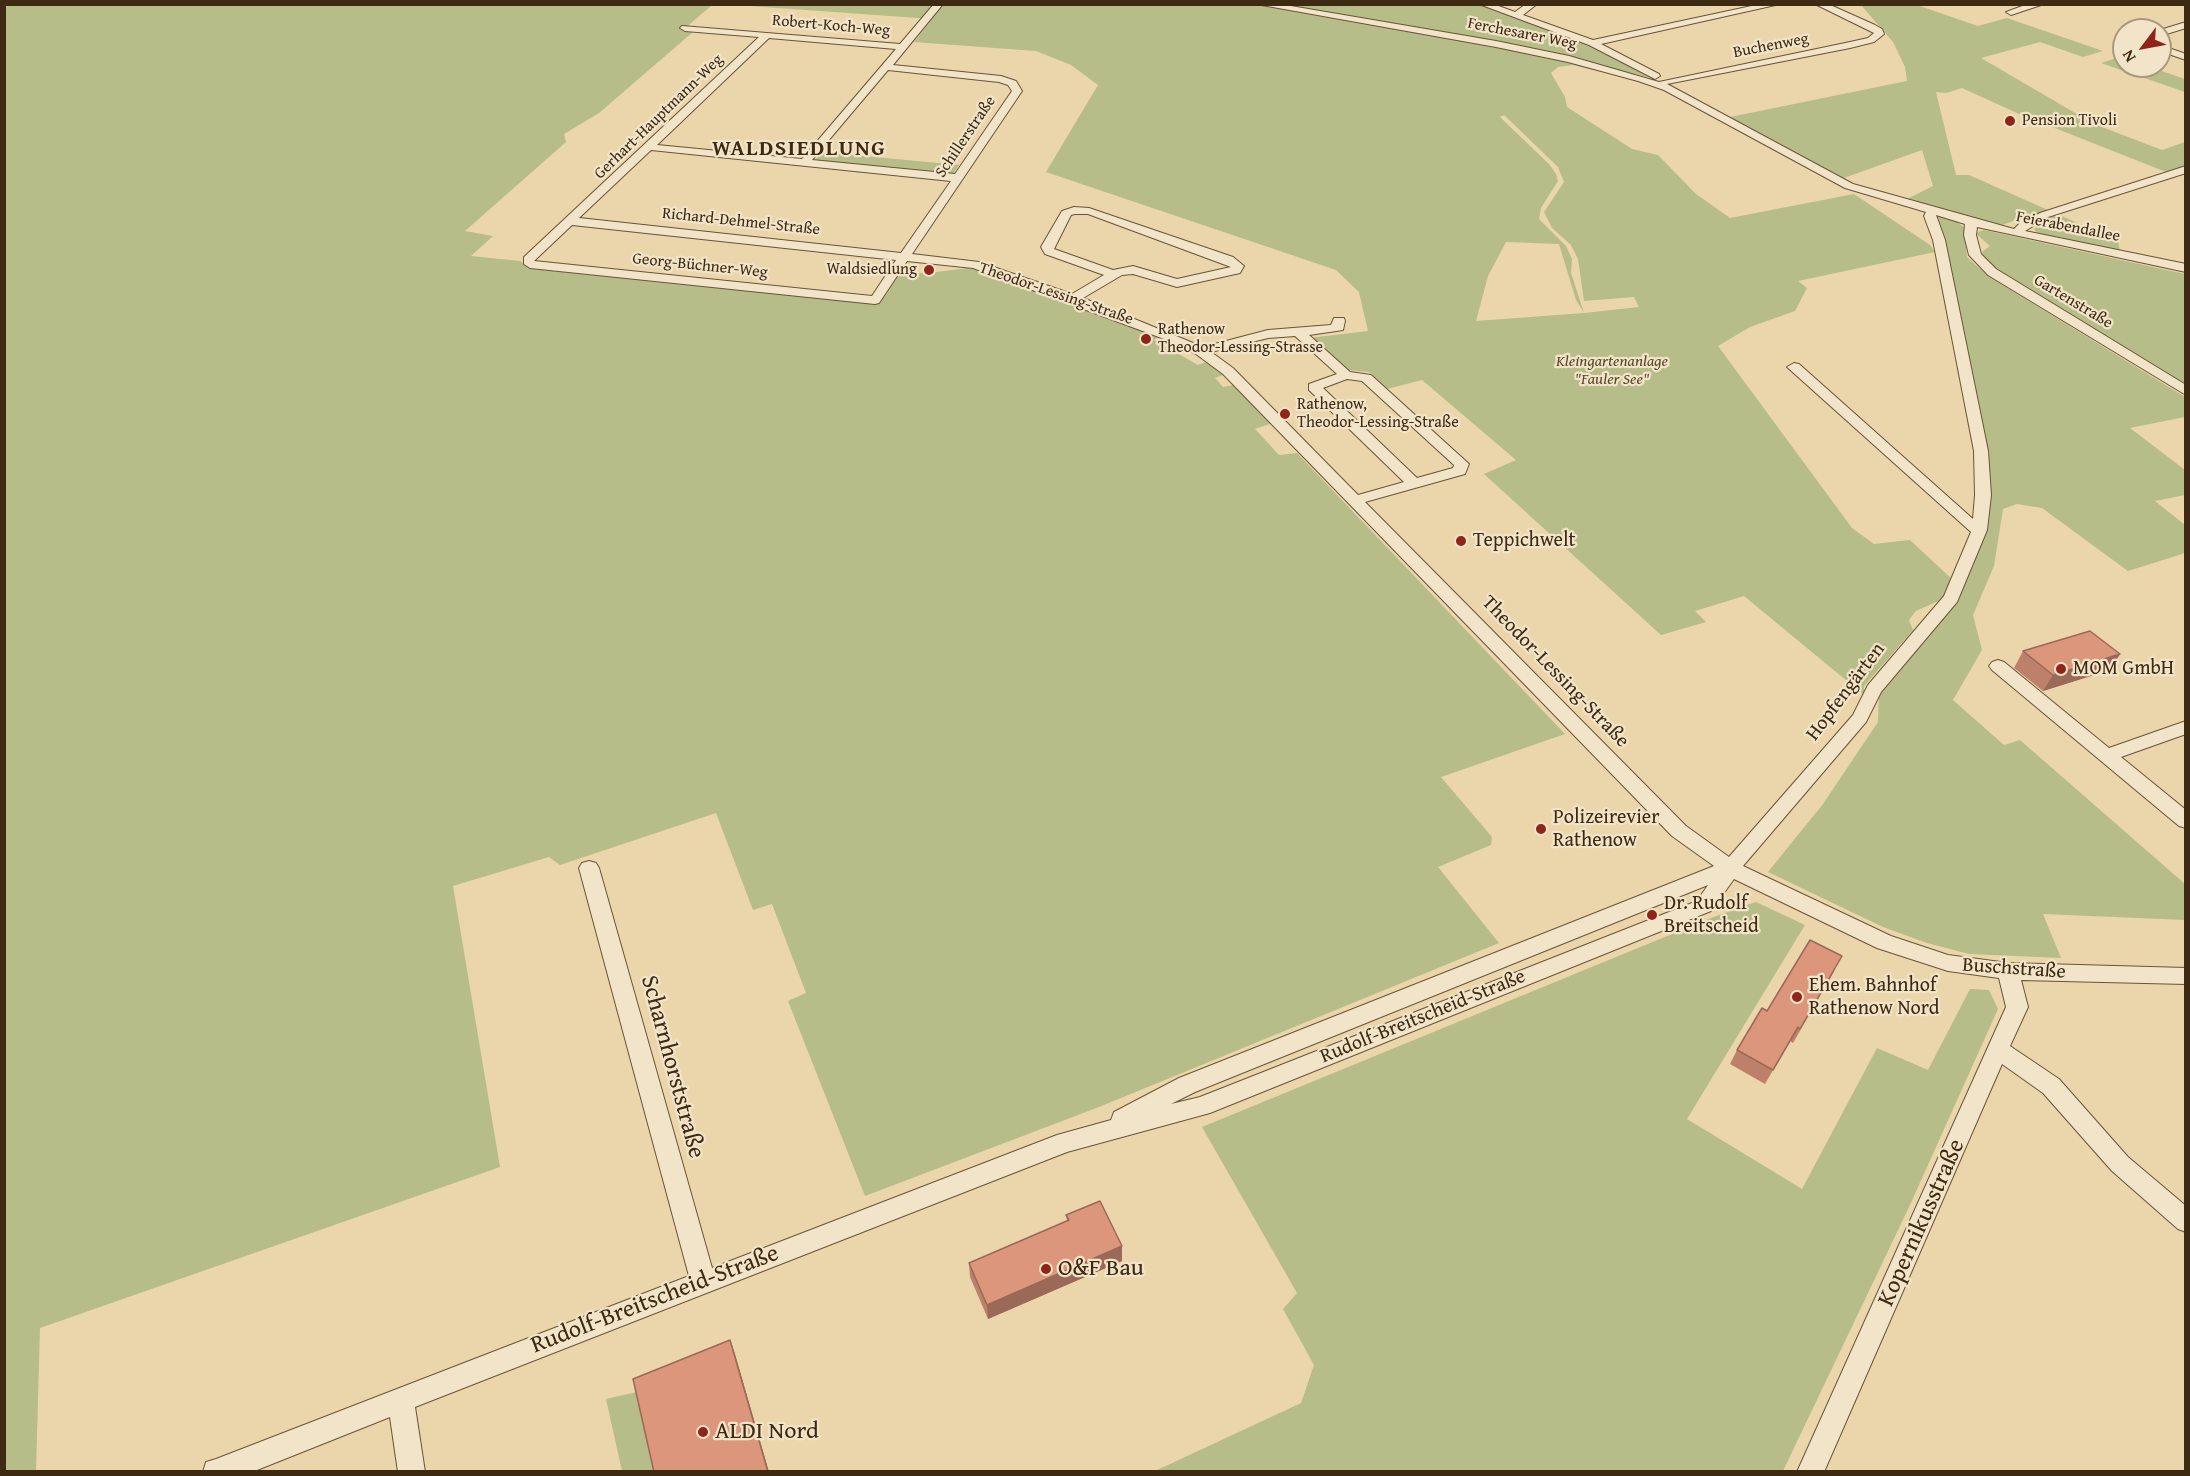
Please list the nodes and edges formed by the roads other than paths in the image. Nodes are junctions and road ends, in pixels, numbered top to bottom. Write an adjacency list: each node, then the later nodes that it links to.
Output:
1 (939, 4): 13 (street)
2 (1260, 4): 15 (street, Ferchesarer Weg)
3 (1483, 4): 9 (street)
4 (1533, 4): 9 (street)
5 (1776, 4): 12 (street)
6 (1819, 4): 15 (street, Buchenweg)
7 (2040, 4): 8 (street)
8 (2011, 12)
9 (1515, 16): 12 (street)
10 (685, 28): 11 (street, Robert-Koch-Weg)
11 (767, 35): 13 (street, Robert-Koch-Weg); 16 (street, Gerhart-Hauptmann-Weg)
12 (1592, 44): 15 (street)
13 (903, 47): 14 (street)
14 (886, 67): 17 (street); 19 (street, Schillerstraße)
15 (1666, 85): 20 (street, Ferchesarer Weg)
16 (649, 147): 17 (street); 21 (street, Gerhart-Hauptmann-Weg)
17 (805, 162): 19 (street)
18 (2183, 171): 23 (street)
19 (958, 178): 24 (street, Schillerstraße)
20 (1938, 213): 22 (street, Feierabendallee); 36 (street, Hopfengärten)
21 (573, 221): 24 (street, Richard-Dehmel-Straße); 24 (street, Georg-Büchner-Weg)
22 (1971, 223): 23 (street, Feierabendallee); 33 (street, Gartenstraße)
23 (2016, 234): 25 (street, Feierabendallee)
24 (905, 255): 27 (street, Theodor-Lessing-Straße)
25 (2186, 268)
26 (1112, 274): 26 (street); 27 (street)
27 (1073, 298): 30 (street, Theodor-Lessing-Straße)
28 (1339, 321): 29 (street)
29 (1297, 331): 30 (street); 32 (street)
30 (1202, 351): 35 (street, Theodor-Lessing-Straße)
31 (1794, 368): 36 (street)
32 (1346, 375): 34 (street); 34 (street)
33 (2186, 391)
34 (1414, 483): 35 (street)
35 (1355, 500): 42 (street, Theodor-Lessing-Straße)
36 (1979, 531): 42 (street, Hopfengärten)
37 (1998, 666): 39 (street)
38 (2186, 727): 39 (street)
39 (2108, 755): 40 (street)
40 (2186, 821)
41 (589, 868): 47 (street, Scharnhorststraße)
42 (1730, 868): 43 (street, Buschstraße); 47 (street, Rudolf-Breitscheid-Straße)
43 (2008, 971): 44 (street, Buschstraße); 45 (street, Kopernikusstraße)
44 (2186, 976)
45 (1999, 1050): 46 (street); 49 (street, Kopernikusstraße)
46 (2186, 1221)
47 (703, 1281): 48 (street, Rudolf-Breitscheid-Straße)
48 (401, 1400): 50 (street, Rudolf-Breitscheid-Straße); 51 (street)
49 (1819, 1467)
50 (216, 1472)
51 (412, 1472)

